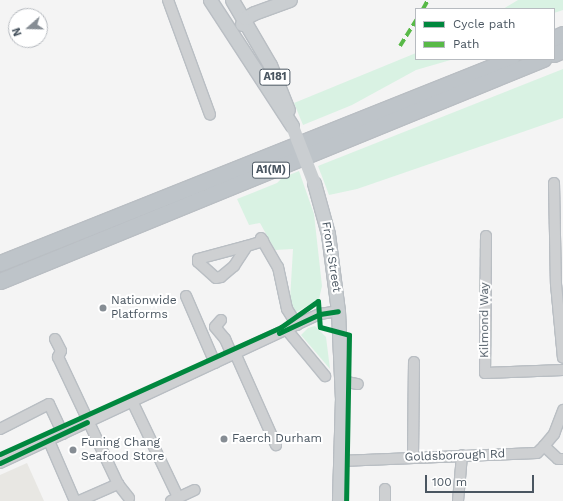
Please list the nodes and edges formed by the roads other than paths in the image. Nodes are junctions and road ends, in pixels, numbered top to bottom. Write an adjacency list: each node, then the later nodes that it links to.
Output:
1 (168, 0): 12 (street)
2 (210, 0): 7 (main road)
3 (232, 0): 6 (main road)
4 (290, 0): 5 (main road)
5 (274, 7): 6 (main road); 8 (main road)
6 (245, 18): 8 (main road)
7 (230, 29): 8 (main road); 11 (main road)
8 (248, 32): 11 (main road, A181); 13 (main road, A181)
9 (508, 60): 17 (highway, A1(M))
10 (541, 60): 18 (highway, A1(M))
11 (268, 87): 13 (main road, A181)
12 (210, 115)
13 (292, 126): 20 (main road, Front Street / A181, bridge)
14 (554, 183): 24 (street)
15 (486, 236): 30 (street, Kilmond Way)
16 (247, 246): 22 (street)
17 (0, 263)
18 (0, 281)
19 (186, 296): 28 (street)
20 (338, 311): 22 (street); 32 (main road, Front Street / A181)
21 (221, 320): 26 (street)
22 (297, 325): 23 (street)
23 (287, 330): 26 (street); 31 (street)
24 (562, 335): 27 (street)
25 (55, 339): 36 (street)
26 (233, 354): 28 (street); 40 (street)
27 (563, 358)
28 (215, 362): 34 (street)
29 (414, 362): 43 (street)
30 (563, 370)
31 (325, 376)
32 (342, 381): 33 (street); 45 (main road, Front Street / A181)
33 (358, 384)
34 (132, 401): 36 (street); 51 (street)
35 (563, 410): 41 (street)
36 (88, 422): 38 (street); 47 (street)
37 (0, 429): 38 (street)
38 (64, 434): 39 (street)
39 (48, 441): 46 (street); 52 (street)
40 (276, 445)
41 (544, 446): 42 (street, Goldsborough Rd); 44 (street)
42 (462, 455): 43 (street, Goldsborough Rd); 56 (street)
43 (413, 457): 45 (street, Goldsborough Rd)
44 (563, 459)
45 (340, 461): 54 (main road, Front Street / A181)
46 (0, 463)
47 (118, 484): 50 (street); 53 (street)
48 (386, 489): 55 (street)
49 (195, 490): 51 (street)
50 (129, 498)
51 (175, 499)
52 (75, 501)
53 (79, 501)
54 (339, 501)
55 (385, 501)
56 (458, 501)

